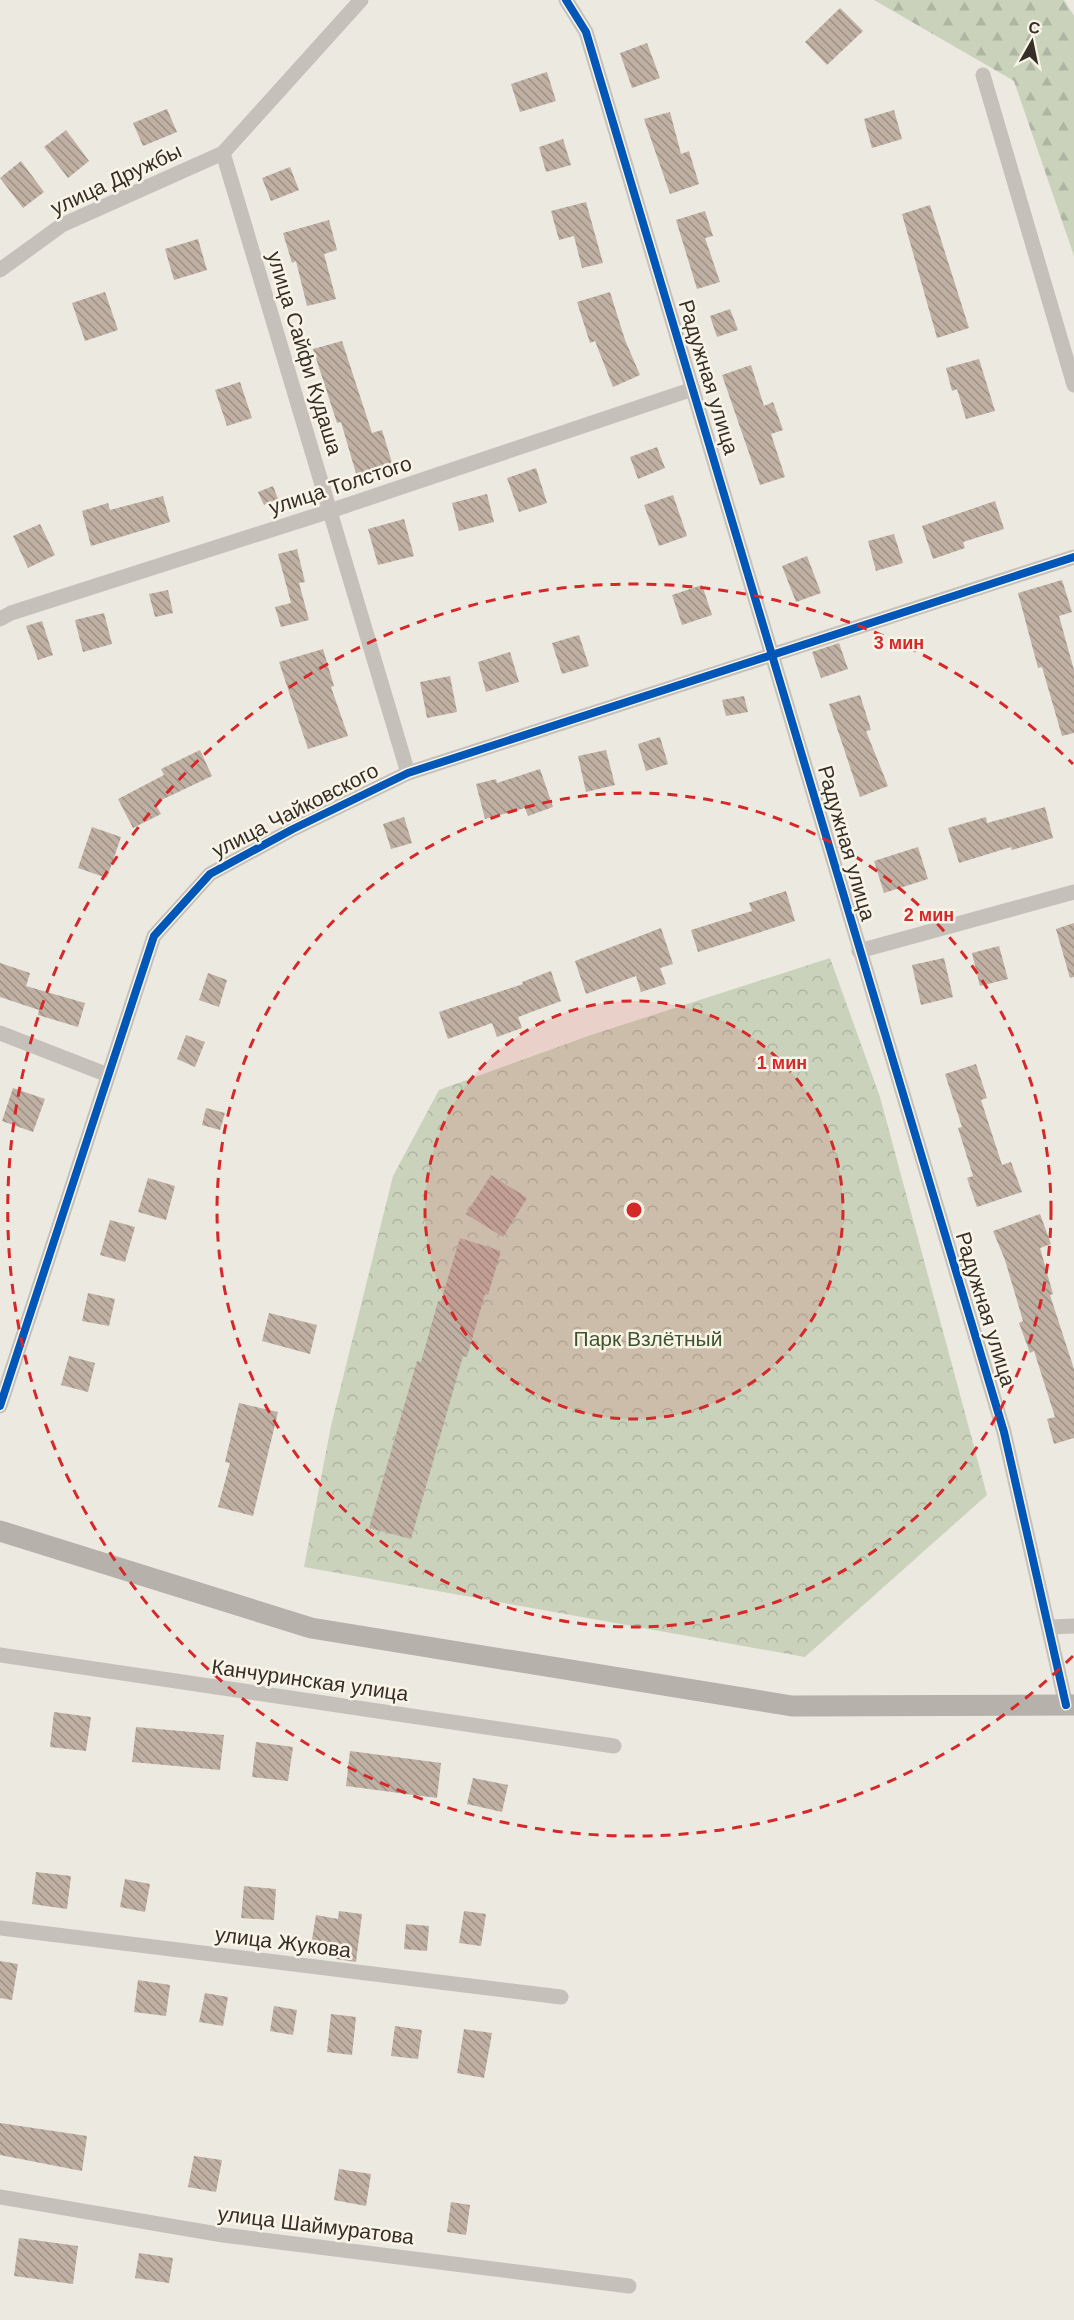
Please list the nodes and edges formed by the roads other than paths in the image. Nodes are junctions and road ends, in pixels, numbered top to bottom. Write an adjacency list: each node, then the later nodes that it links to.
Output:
1 (361, 0): 4 (street)
2 (566, 0): 7 (street, Радужная улица)
3 (983, 75): 6 (street)
4 (223, 153): 5 (street, улица Дружбы); 8 (street, улица Сайфи Кудаша)
5 (0, 270)
6 (1074, 385)
7 (693, 389): 8 (street, улица Толстого); 11 (street, Радужная улица)
8 (330, 511): 10 (street, улица Толстого); 12 (street, улица Сайфи Кудаша)
9 (1074, 557): 11 (street, улица Чайковского)
10 (0, 619)
11 (774, 654): 12 (street, улица Чайковского); 14 (street, Радужная улица)
12 (408, 773): 16 (street, улица Чайковского)
13 (1074, 892): 14 (street)
14 (859, 951): 20 (street, Радужная улица)
15 (0, 1033): 16 (street)
16 (108, 1075): 17 (street, улица Чайковского)
17 (0, 1406)
18 (0, 1531): 22 (main road)
19 (1074, 1626): 20 (street)
20 (1049, 1627): 22 (street, Радужная улица)
21 (0, 1655): 23 (street, Канчуринская улица)
22 (1070, 1705)
23 (614, 1746)
24 (0, 1928): 25 (street, улица Жукова)
25 (561, 1996)
26 (0, 2197): 27 (street, улица Шаймуратова)
27 (628, 2286)

